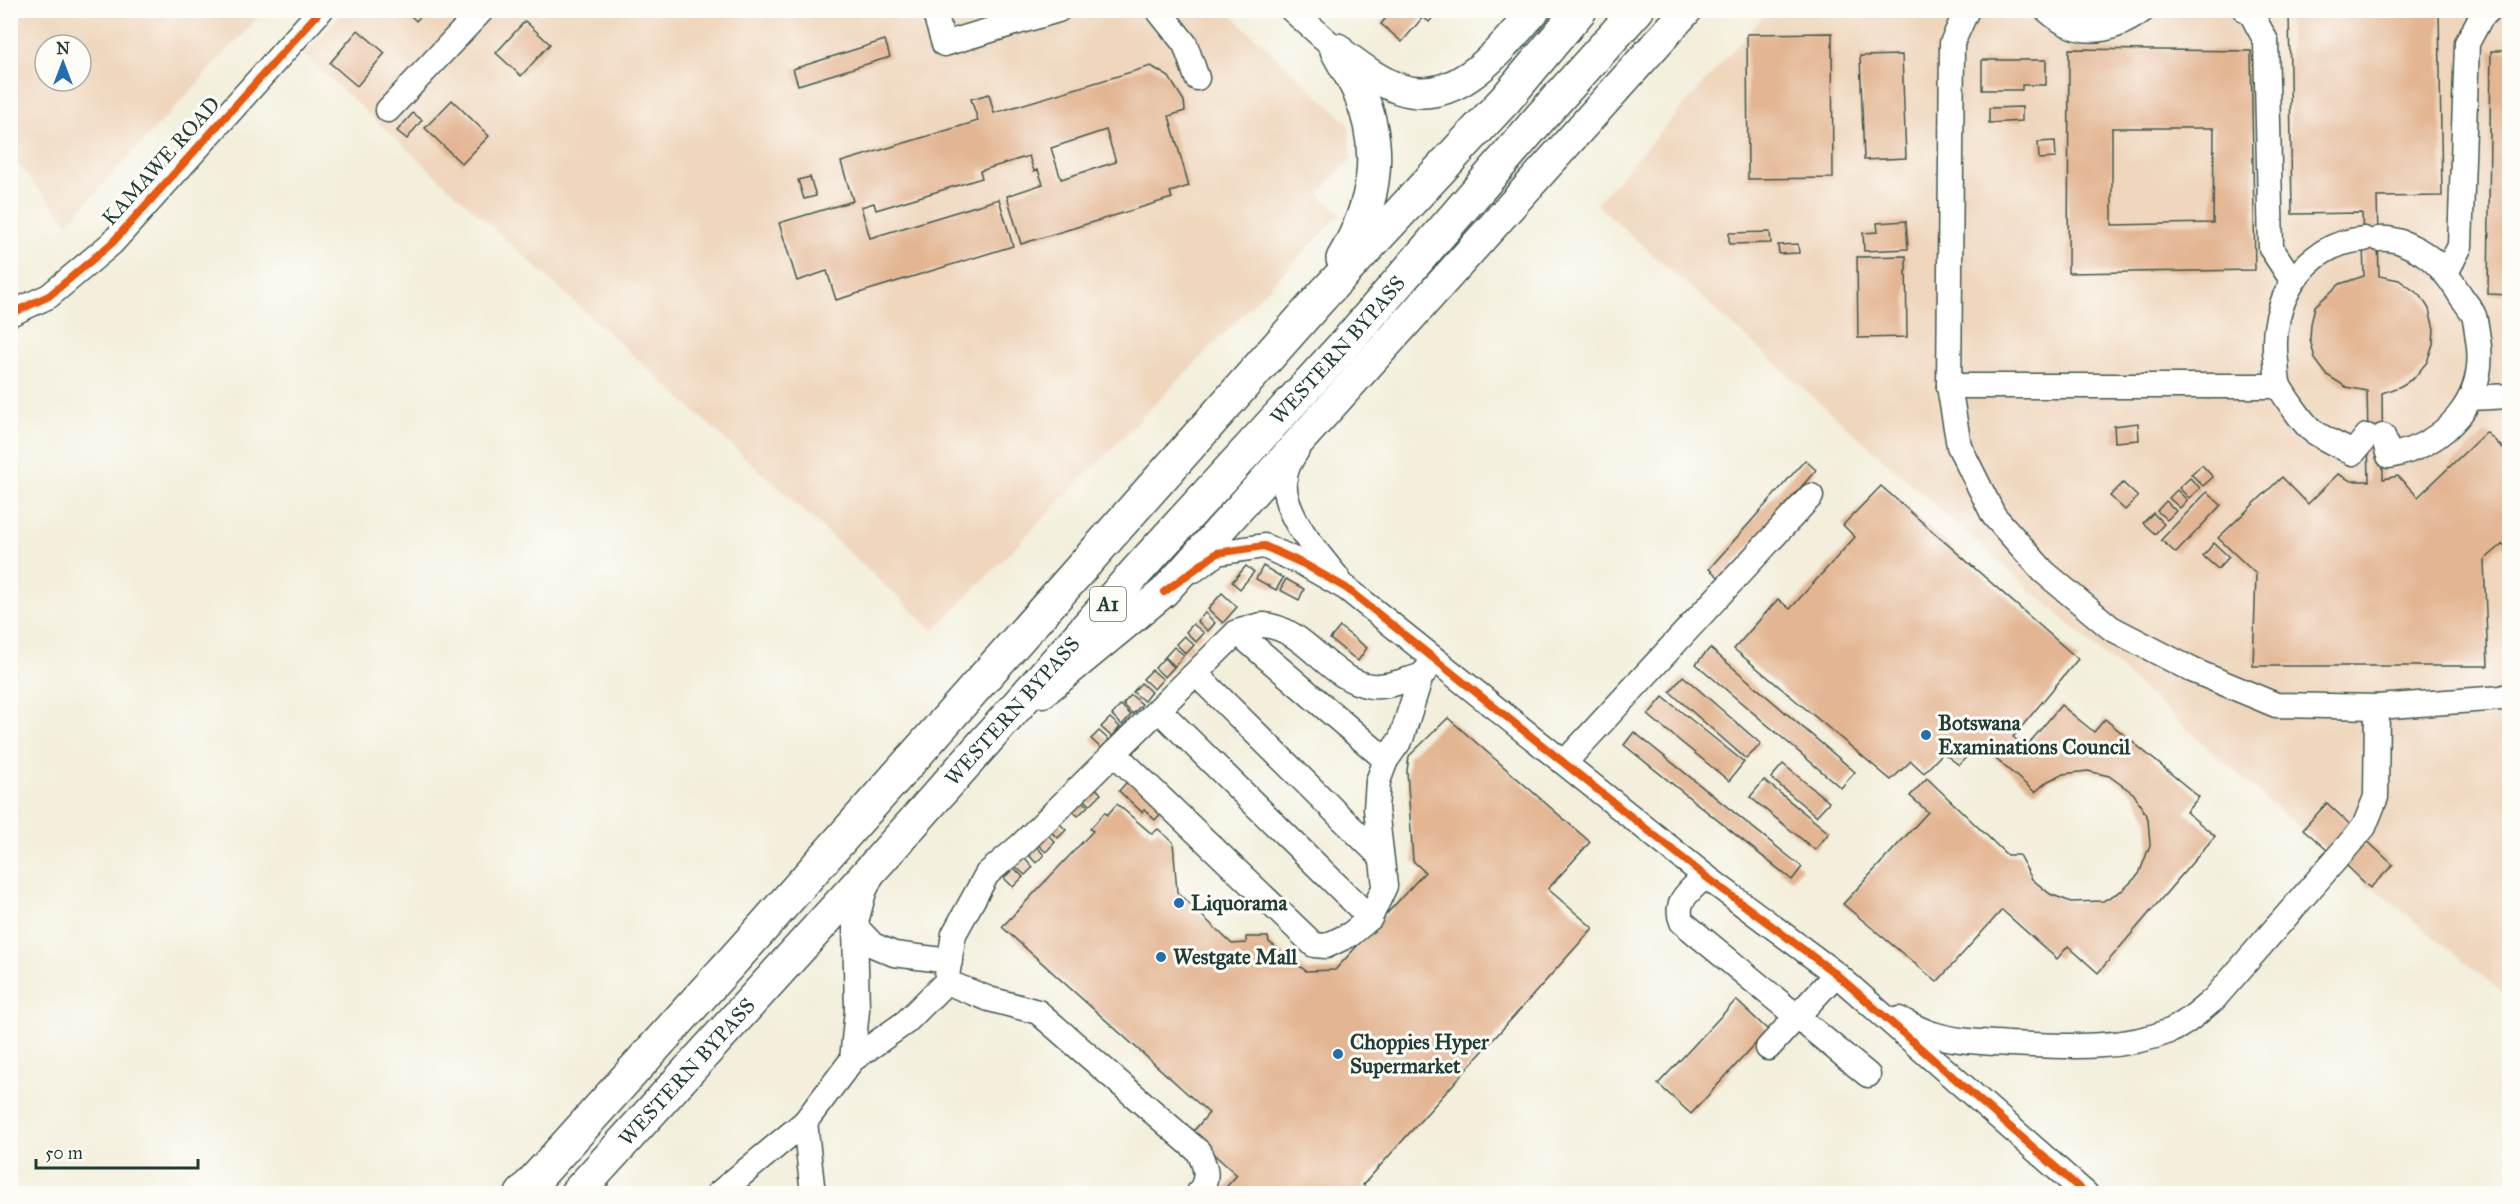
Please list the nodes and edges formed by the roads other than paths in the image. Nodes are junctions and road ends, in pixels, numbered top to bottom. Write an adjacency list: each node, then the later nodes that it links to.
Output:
1 (321, 10): 24 (street, KAMAWE ROAD)
2 (482, 10): 20 (street)
3 (934, 10): 4 (street)
4 (1058, 10)
5 (1158, 10): 19 (street)
6 (1292, 10): 18 (street)
7 (1535, 10): 18 (main road)
8 (1572, 10): 17 (main road)
9 (1580, 10): 17 (highway, WESTERN BYPASS / A1)
10 (1637, 10): 39 (highway, WESTERN BYPASS / A1)
11 (1687, 10): 29 (main road)
12 (1967, 10): 25 (street)
13 (2047, 10): 14 (street)
14 (2144, 10)
15 (2246, 10): 22 (street)
16 (2489, 10): 21 (street)
17 (1546, 48): 23 (highway, WESTERN BYPASS / A1)
18 (1337, 50): 23 (highway)
19 (1197, 78)
20 (388, 110)
21 (2446, 273): 22 (street); 28 (street)
22 (2292, 280): 26 (street)
23 (1323, 295): 56 (highway, WESTERN BYPASS / A1)
24 (10, 314)
25 (1949, 386): 26 (street); 37 (street)
26 (2279, 386): 28 (street)
27 (2510, 396): 28 (street)
28 (2472, 398)
29 (1308, 432): 31 (street); 32 (main road)
30 (1811, 496): 42 (street)
31 (1346, 588): 32 (street); 34 (street)
32 (1164, 592): 39 (main road)
33 (1238, 632): 34 (street); 35 (street); 41 (street)
34 (1428, 667): 41 (street); 42 (street)
35 (1196, 674): 38 (street); 43 (street)
36 (2510, 695): 37 (street)
37 (2377, 707): 50 (street)
38 (1159, 710): 40 (street); 46 (street)
39 (992, 734): 44 (highway, WESTERN BYPASS / A1)
40 (1114, 753): 46 (street); 48 (street)
41 (1386, 760): 43 (street)
42 (1565, 762): 45 (street)
43 (1381, 857): 46 (street)
44 (879, 861): 47 (street); 57 (highway, WESTERN BYPASS / A1)
45 (1705, 876): 49 (street); 51 (street)
46 (1370, 918)
47 (855, 926): 48 (street); 53 (street)
48 (948, 972): 53 (street); 60 (street)
49 (1836, 974): 50 (street); 51 (street)
50 (1875, 1008): 61 (street)
51 (1798, 1017): 52 (street); 54 (street)
52 (1768, 1048)
53 (852, 1060): 55 (street)
54 (1868, 1075)
55 (805, 1122): 58 (street); 59 (street)
56 (522, 1194)
57 (576, 1194)
58 (718, 1194)
59 (813, 1194)
60 (1198, 1194)
61 (2086, 1194)

